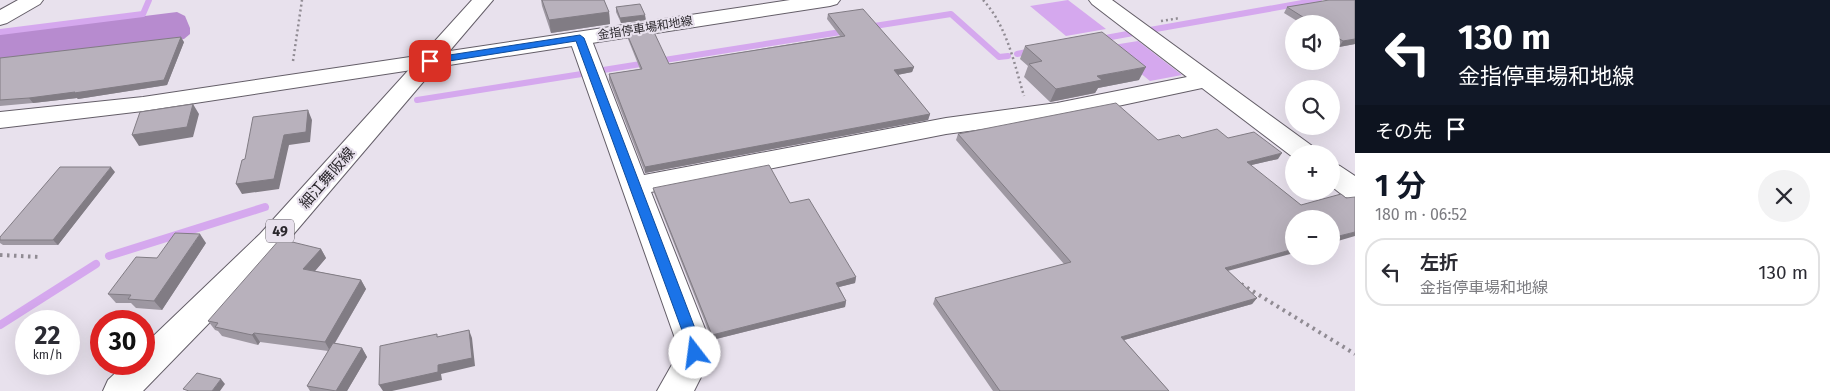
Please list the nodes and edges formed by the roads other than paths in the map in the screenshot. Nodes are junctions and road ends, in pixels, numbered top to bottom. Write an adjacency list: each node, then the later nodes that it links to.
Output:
1 (33, 0): 5 (street)
2 (483, 0): 7 (street, 細江舞阪線 / 49)
3 (830, 0): 6 (street, 金指停車場和地線)
4 (1099, 0): 8 (street)
5 (0, 18)
6 (580, 38): 7 (street, 金指停車場和地線); 12 (street)
7 (430, 61): 9 (street, 金指停車場和地線); 14 (street, 細江舞阪線 / 49)
8 (1206, 80): 10 (street); 12 (street)
9 (0, 120)
10 (1294, 145)
11 (1340, 179): 13 (street)
12 (634, 186): 15 (street)
13 (1355, 190)
14 (120, 391)
15 (674, 391)

